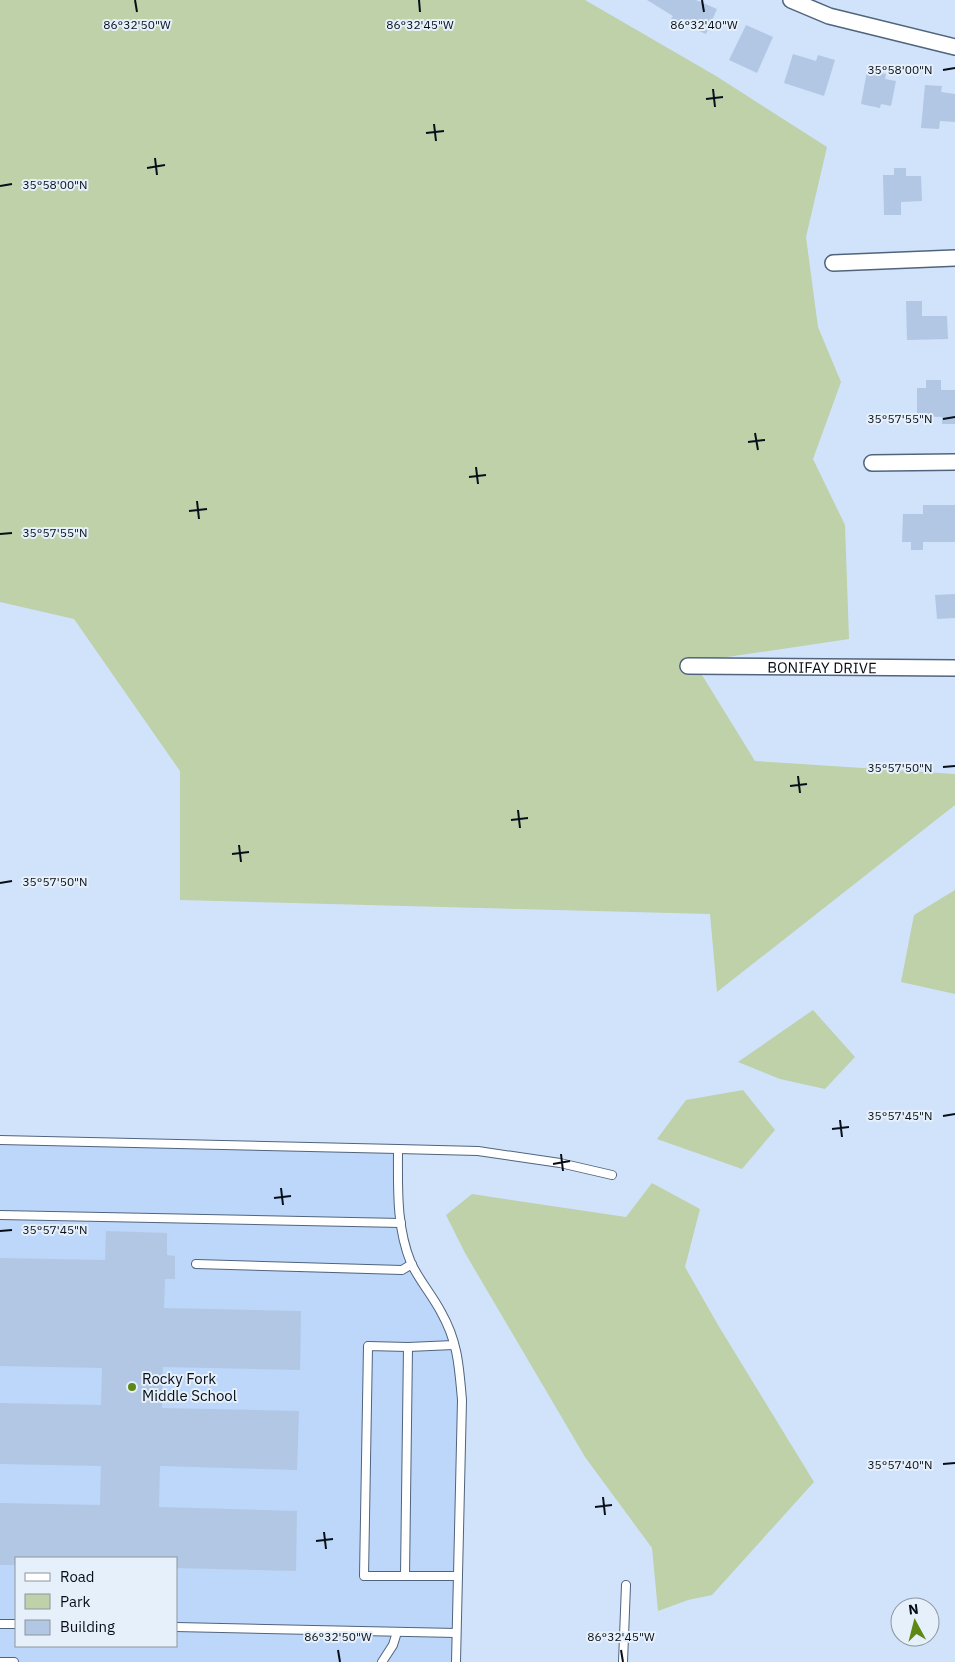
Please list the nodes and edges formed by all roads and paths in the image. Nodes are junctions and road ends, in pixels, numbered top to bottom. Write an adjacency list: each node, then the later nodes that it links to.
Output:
1 (791, 0): 2 (street)
2 (955, 47)
3 (955, 258): 4 (street)
4 (833, 263)
5 (955, 462): 6 (street)
6 (872, 463)
7 (688, 666): 8 (street, BONIFAY DRIVE)
8 (955, 668)
9 (0, 1140): 10 (lane)
10 (398, 1149): 11 (lane); 13 (lane)
11 (612, 1175)
12 (0, 1215): 13 (lane)
13 (400, 1223): 15 (lane)
14 (196, 1264): 15 (lane)
15 (412, 1264): 16 (lane)
16 (454, 1345): 17 (lane); 19 (lane)
17 (408, 1347): 18 (lane); 18 (lane)
18 (405, 1576): 19 (lane)
19 (458, 1576): 25 (lane)
20 (626, 1585): 30 (lane)
21 (0, 1624): 22 (lane)
22 (15, 1624)
23 (178, 1627): 24 (lane)
24 (397, 1632): 25 (lane); 28 (lane)
25 (456, 1633): 29 (lane)
26 (0, 1662): 27 (lane)
27 (14, 1662)
28 (382, 1662)
29 (456, 1662)
30 (623, 1662)

